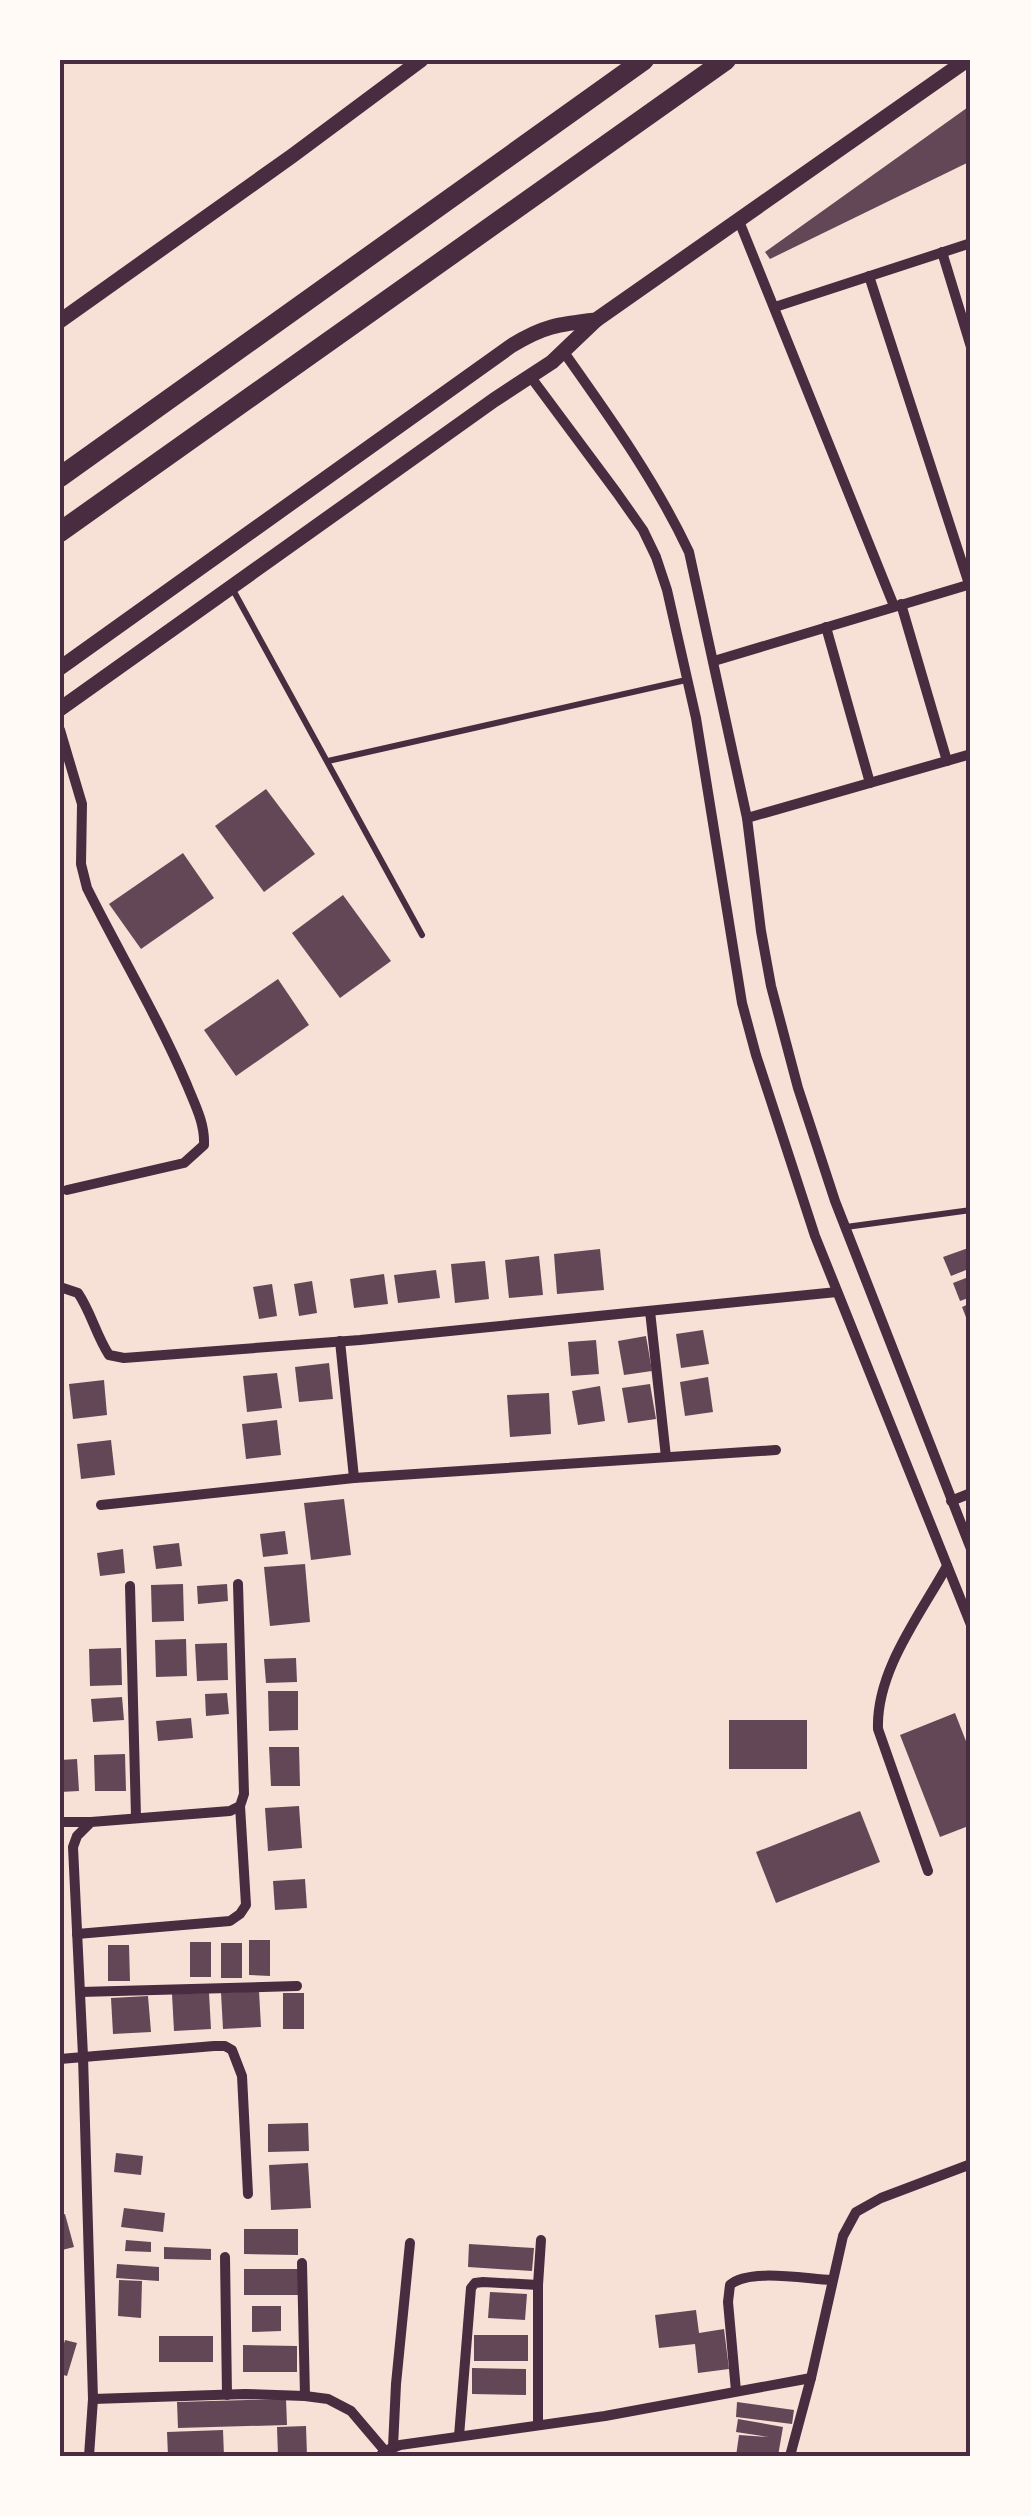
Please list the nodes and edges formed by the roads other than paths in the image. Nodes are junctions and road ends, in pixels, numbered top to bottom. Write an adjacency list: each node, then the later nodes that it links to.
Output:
1 (422, 60): 11 (street)
2 (644, 60): 15 (main road)
3 (726, 60): 16 (main road)
4 (968, 60): 5 (street)
5 (738, 222): 9 (street); 10 (street)
6 (971, 243): 7 (street)
7 (942, 252): 8 (street); 12 (street)
8 (869, 276): 9 (street); 17 (street)
9 (775, 307): 19 (street)
10 (596, 320): 13 (street); 22 (street)
11 (60, 321)
12 (971, 347)
13 (563, 351): 14 (street); 21 (street)
14 (530, 376): 18 (street); 23 (street)
15 (60, 477)
16 (60, 532)
17 (970, 584): 19 (street)
18 (232, 587): 24 (street); 27 (lane)
19 (897, 605): 20 (street); 28 (street)
20 (826, 626): 21 (street); 29 (street)
21 (714, 660): 30 (street)
22 (60, 668)
23 (688, 680): 27 (lane); 36 (street)
24 (60, 709)
25 (60, 730): 32 (street)
26 (971, 754): 28 (street)
27 (328, 761): 31 (lane)
28 (946, 761): 29 (street)
29 (870, 783): 30 (street)
30 (747, 818): 34 (street)
31 (422, 935)
32 (67, 1190)
33 (971, 1210): 34 (lane)
34 (845, 1228): 43 (street)
35 (60, 1288): 38 (street)
36 (838, 1292): 37 (street); 46 (street)
37 (650, 1310): 38 (street); 40 (street)
38 (340, 1341): 41 (street)
39 (776, 1450): 40 (street)
40 (666, 1457): 41 (street)
41 (354, 1478): 44 (street)
42 (971, 1493): 43 (street)
43 (952, 1501): 45 (street)
44 (101, 1505)
45 (971, 1549)
46 (947, 1566): 49 (street); 54 (street)
47 (238, 1584): 50 (street)
48 (130, 1586): 51 (street)
49 (971, 1626)
50 (240, 1806): 51 (street); 55 (street)
51 (136, 1818): 53 (street)
52 (60, 1822): 53 (street)
53 (91, 1822): 55 (street)
54 (928, 1870)
55 (77, 1934): 57 (street)
56 (298, 1986): 57 (street)
57 (80, 1992): 58 (street)
58 (84, 2056): 59 (street); 61 (street); 72 (street)
59 (60, 2059)
60 (971, 2164): 66 (street)
61 (248, 2194)
62 (541, 2240): 67 (street)
63 (410, 2244): 75 (street)
64 (225, 2257): 70 (street)
65 (302, 2264): 71 (street)
66 (832, 2280): 68 (street); 69 (street)
67 (538, 2284): 73 (street); 74 (street)
68 (811, 2378): 69 (street); 77 (street)
69 (736, 2391): 73 (street)
70 (227, 2395): 71 (street); 72 (street)
71 (305, 2396): 75 (street)
72 (93, 2399): 76 (street)
73 (538, 2424): 74 (street)
74 (459, 2436): 75 (street)
75 (386, 2451)
76 (89, 2456)
77 (790, 2456)

